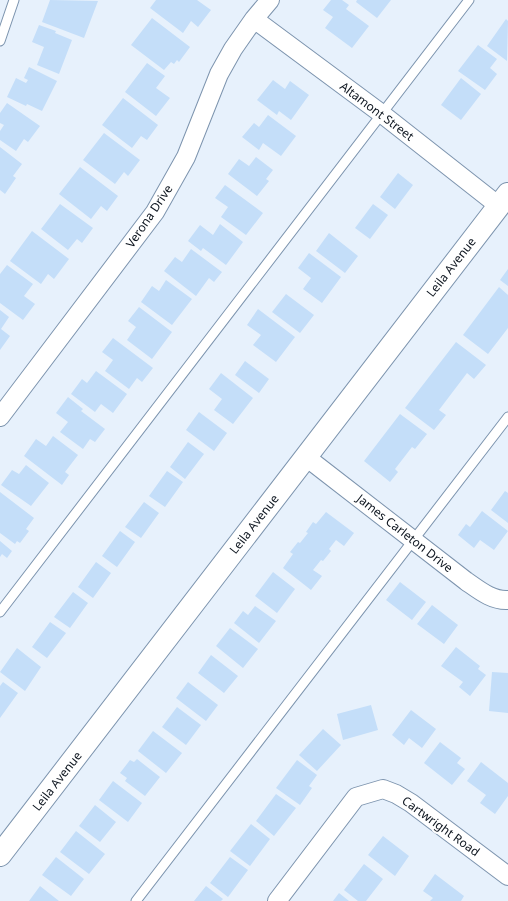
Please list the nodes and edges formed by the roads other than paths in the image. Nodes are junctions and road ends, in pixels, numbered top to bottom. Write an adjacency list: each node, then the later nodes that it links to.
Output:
1 (14, 0): 5 (lane)
2 (270, 0): 4 (street, Verona Drive)
3 (470, 0): 6 (lane)
4 (254, 19): 6 (street, Altamont Street); 8 (street, Verona Drive)
5 (0, 41)
6 (382, 114): 7 (street, Altamont Street); 13 (lane)
7 (503, 200): 10 (street, Leila Avenue)
8 (0, 417)
9 (508, 417): 11 (lane)
10 (306, 457): 11 (street, James Carleton Drive); 14 (street, Leila Avenue)
11 (413, 539): 12 (street, James Carleton Drive); 16 (lane)
12 (508, 600)
13 (0, 612)
14 (0, 855)
15 (508, 876): 17 (street, Cartwright Road)
16 (136, 901)
17 (277, 901)

